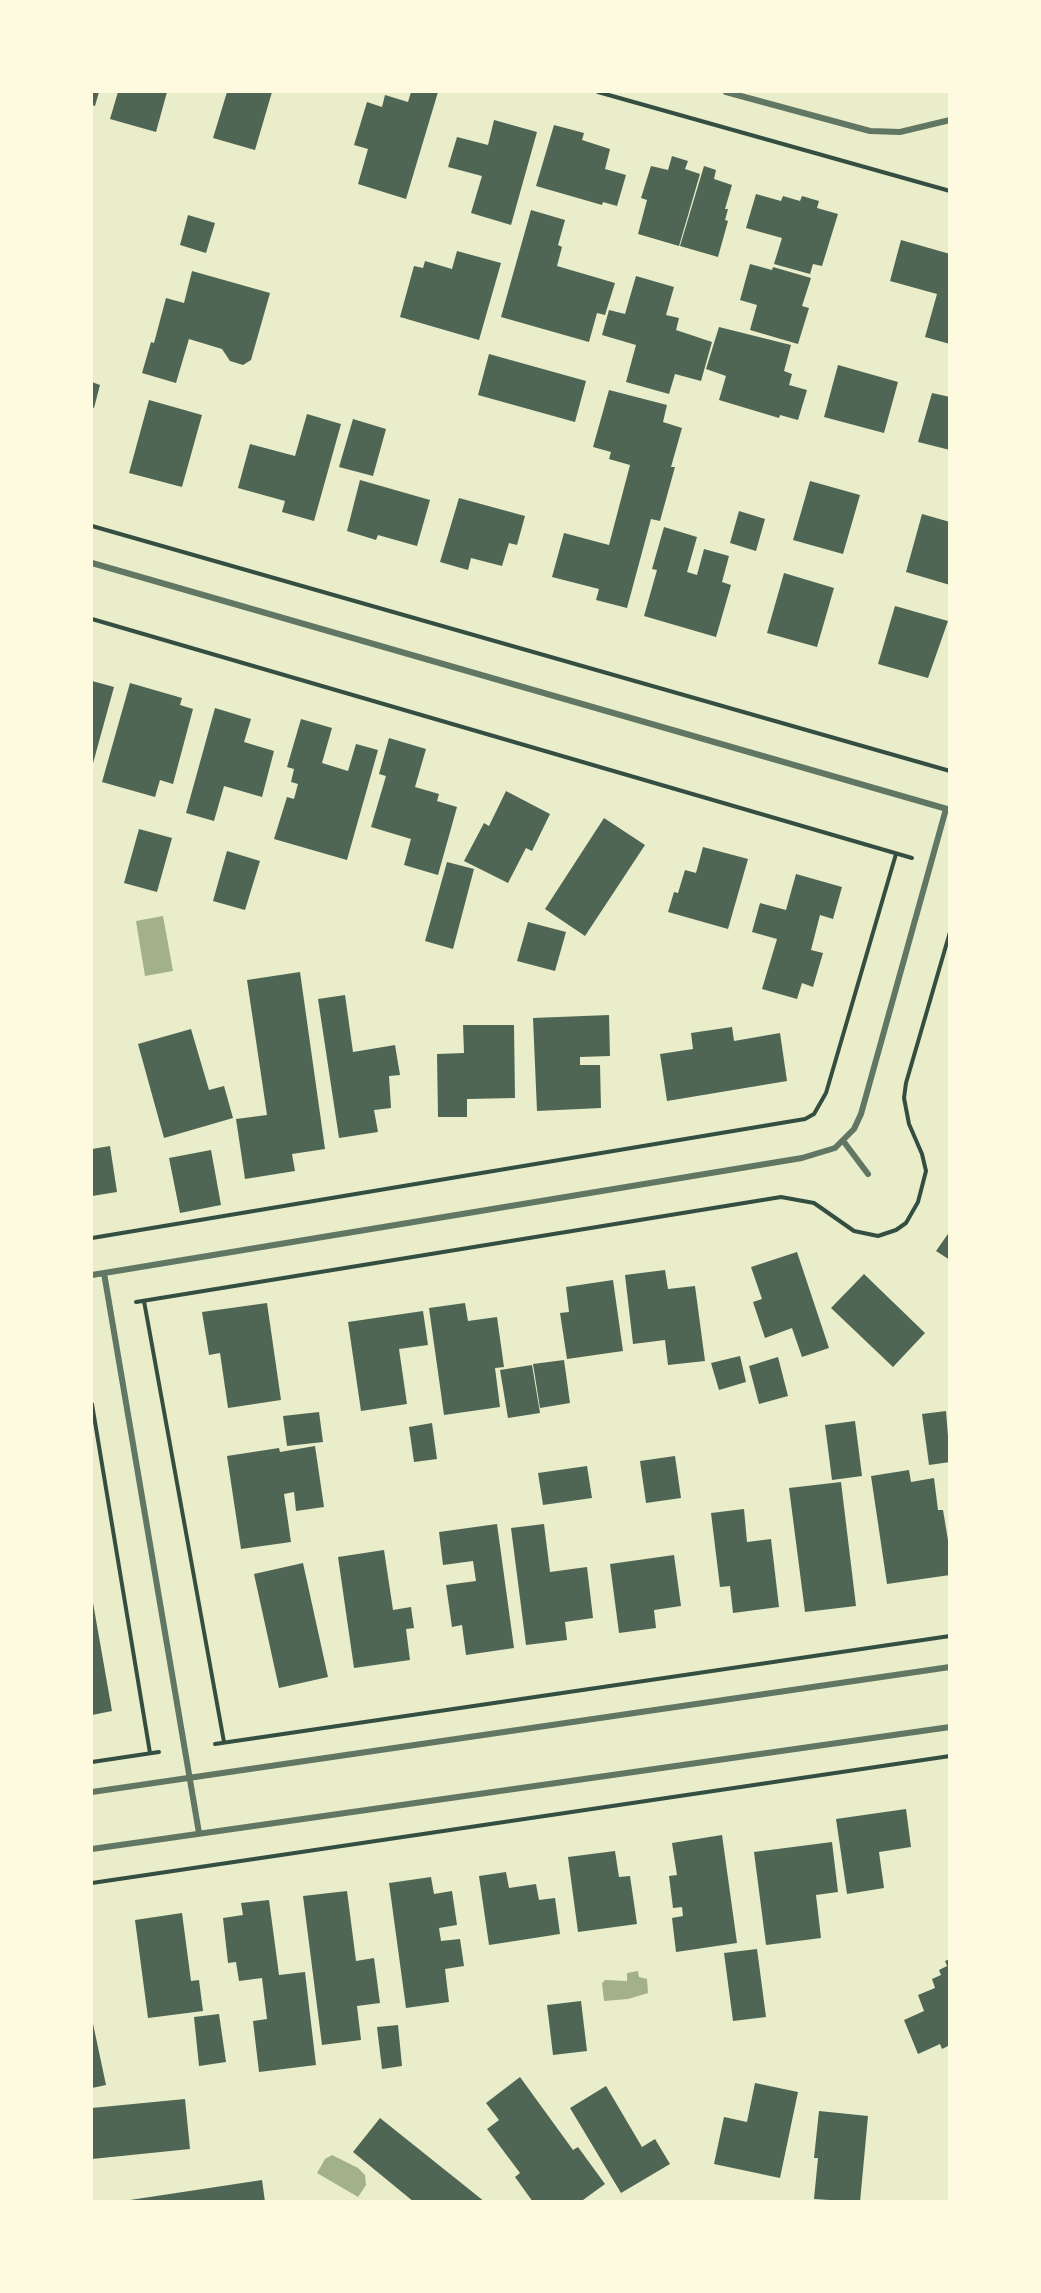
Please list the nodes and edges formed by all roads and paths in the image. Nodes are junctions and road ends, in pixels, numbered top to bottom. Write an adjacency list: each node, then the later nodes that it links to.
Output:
1 (598, 92): 4 (path)
2 (726, 92): 3 (street)
3 (950, 120)
4 (950, 191)
5 (92, 526): 8 (path)
6 (92, 563): 9 (street)
7 (92, 619): 10 (path)
8 (950, 771)
9 (948, 809): 12 (street)
10 (896, 854): 11 (path); 14 (path)
11 (913, 858)
12 (844, 1142): 13 (street); 15 (street)
13 (868, 1174)
14 (92, 1238)
15 (105, 1273): 16 (street); 28 (street)
16 (92, 1275)
17 (144, 1301): 22 (path)
18 (92, 1404): 25 (path)
19 (950, 1636): 22 (path)
20 (950, 1667): 28 (street)
21 (950, 1727): 30 (street)
22 (224, 1742): 23 (path)
23 (215, 1744)
24 (159, 1752): 25 (path)
25 (150, 1753): 27 (path)
26 (950, 1756): 32 (path)
27 (92, 1762)
28 (191, 1777): 29 (street); 30 (street)
29 (92, 1792)
30 (199, 1833): 31 (street)
31 (92, 1850)
32 (92, 1883)

